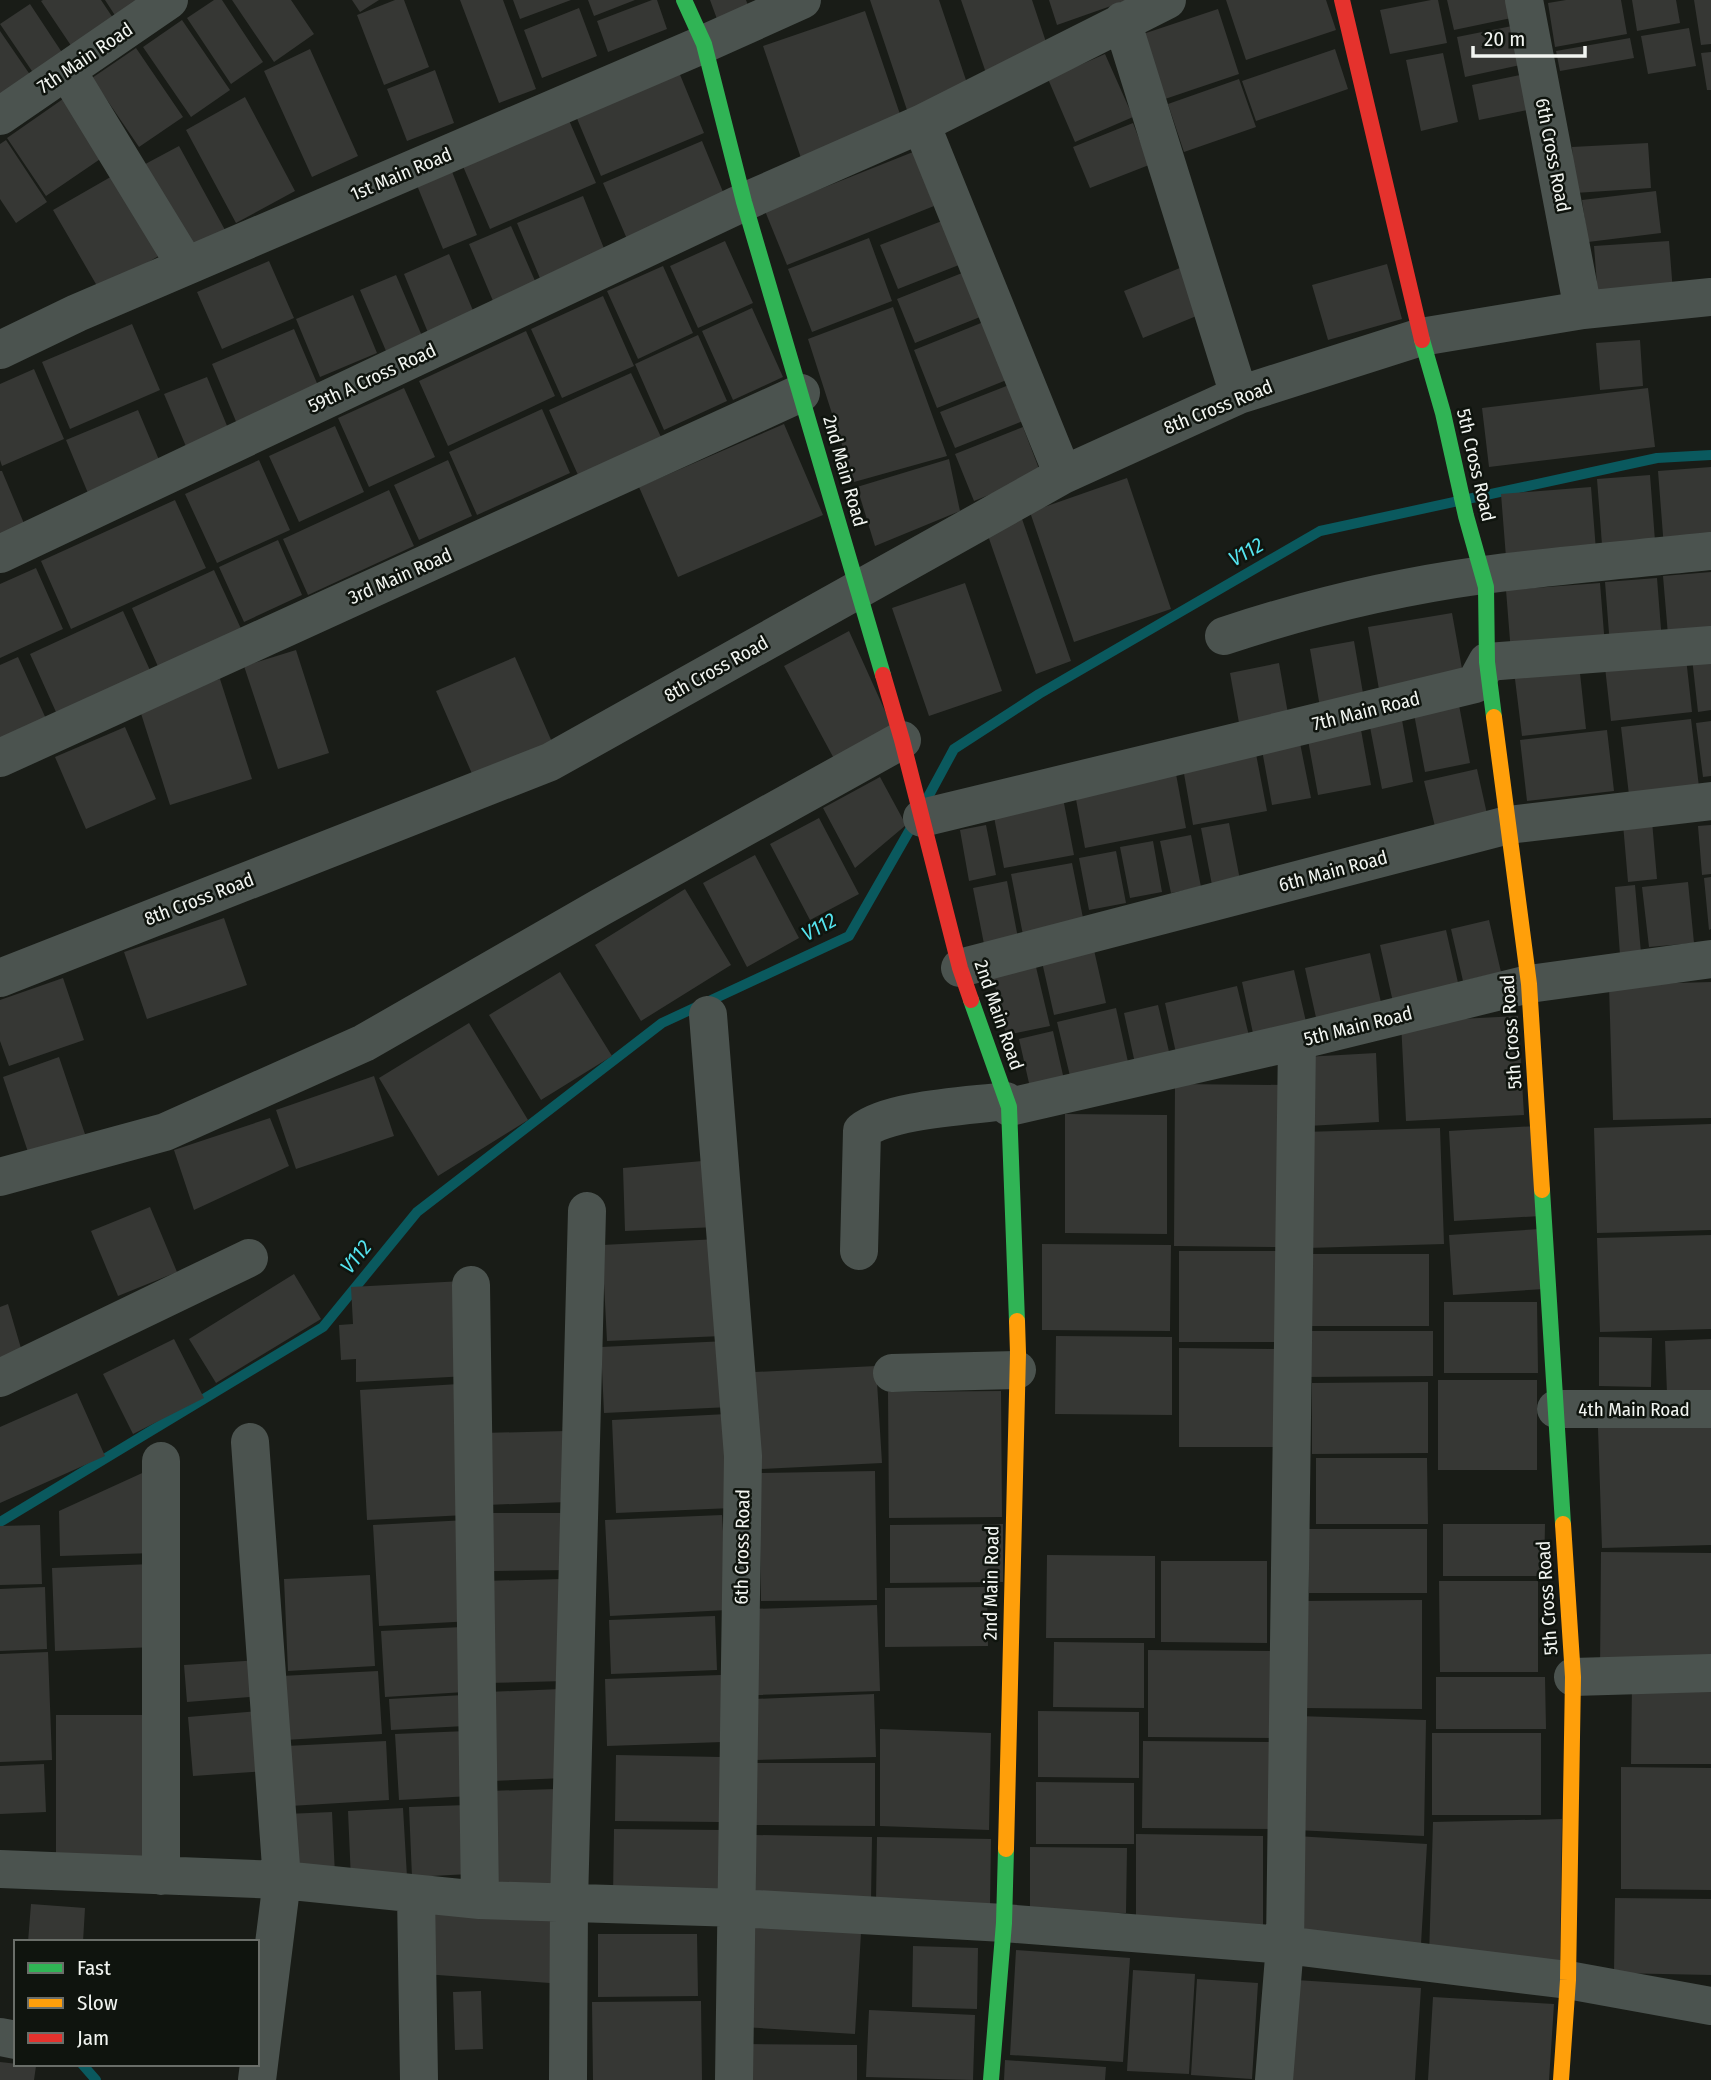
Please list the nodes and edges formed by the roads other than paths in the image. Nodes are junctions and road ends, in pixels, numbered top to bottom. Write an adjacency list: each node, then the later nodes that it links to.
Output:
1 (169, 0): 9 (street, 7th Main Road)
2 (684, 0): 8 (street, 2nd Main Road)
3 (802, 0): 8 (street, 1st Main Road)
4 (1167, 0): 7 (street, 59th A Cross Road)
5 (1342, 0): 16 (street, 5th Cross Road)
6 (1524, 0): 15 (street, 6th Cross Road)
7 (1122, 21): 11 (street, 59th A Cross Road); 19 (street)
8 (704, 44): 12 (street, 2nd Main Road); 13 (street, 1st Main Road)
9 (67, 71): 10 (street, 7th Main Road); 13 (street)
10 (0, 116)
11 (921, 124): 12 (street, 59th A Cross Road); 20 (street)
12 (744, 202): 18 (street, 2nd Main Road); 22 (street, 59th A Cross Road)
13 (186, 266): 17 (street, 1st Main Road)
14 (1711, 297): 15 (street, 8th Cross Road)
15 (1583, 310): 16 (street, 8th Cross Road)
16 (1421, 337): 19 (street, 8th Cross Road); 23 (street, 5th Cross Road)
17 (0, 350)
18 (800, 393): 24 (street, 2nd Main Road); 29 (street, 3rd Main Road)
19 (1239, 395): 20 (street, 8th Cross Road)
20 (1063, 475): 24 (street, 8th Cross Road)
21 (1711, 551): 23 (street)
22 (0, 554)
23 (1483, 575): 25 (street); 27 (street, 5th Cross Road)
24 (857, 591): 28 (street, 2nd Main Road); 35 (street, 8th Cross Road)
25 (1224, 636)
26 (1711, 645): 27 (street)
27 (1487, 662): 31 (street, 7th Main Road); 32 (street, 5th Cross Road)
28 (902, 740): 31 (street, 2nd Main Road); 40 (street)
29 (0, 758)
30 (1711, 801): 32 (street, 6th Main Road)
31 (919, 804): 34 (street, 2nd Main Road)
32 (1508, 825): 34 (street, 6th Main Road); 36 (street, 5th Cross Road)
33 (1711, 959): 36 (street, 5th Main Road)
34 (960, 968): 39 (street, 2nd Main Road)
35 (0, 978)
36 (1529, 984): 38 (street, 5th Main Road); 48 (street, 5th Cross Road)
37 (708, 1015): 60 (street, 6th Cross Road)
38 (1297, 1041): 39 (street, 5th Main Road); 62 (street)
39 (1007, 1104): 42 (street, 5th Main Road); 45 (street, 2nd Main Road)
40 (0, 1177)
41 (587, 1211): 59 (street)
42 (859, 1251)
43 (249, 1258): 47 (street)
44 (471, 1284): 58 (street)
45 (1017, 1370): 46 (street); 61 (street, 2nd Main Road)
46 (892, 1373)
47 (0, 1378)
48 (1556, 1409): 49 (street, 4th Main Road); 53 (street, 5th Cross Road)
49 (1711, 1409)
50 (250, 1442): 56 (street)
51 (161, 1461): 55 (street)
52 (1711, 1673): 53 (street)
53 (1573, 1677): 63 (street, 5th Cross Road)
54 (0, 1870): 55 (street)
55 (161, 1876): 56 (street)
56 (282, 1880): 57 (street); 65 (street)
57 (416, 1894): 58 (street); 66 (street)
58 (480, 1900): 59 (street)
59 (569, 1903): 60 (street); 67 (street)
60 (738, 1908): 61 (street); 68 (street, 6th Cross Road)
61 (1004, 1923): 62 (street); 69 (street, 2nd Main Road)
62 (1285, 1945): 63 (street); 70 (street)
63 (1568, 1980): 64 (street); 71 (street, 5th Cross Road)
64 (1711, 2006)
65 (259, 2064)
66 (419, 2080)
67 (568, 2080)
68 (734, 2080)
69 (991, 2080)
70 (1274, 2080)
71 (1561, 2080)

